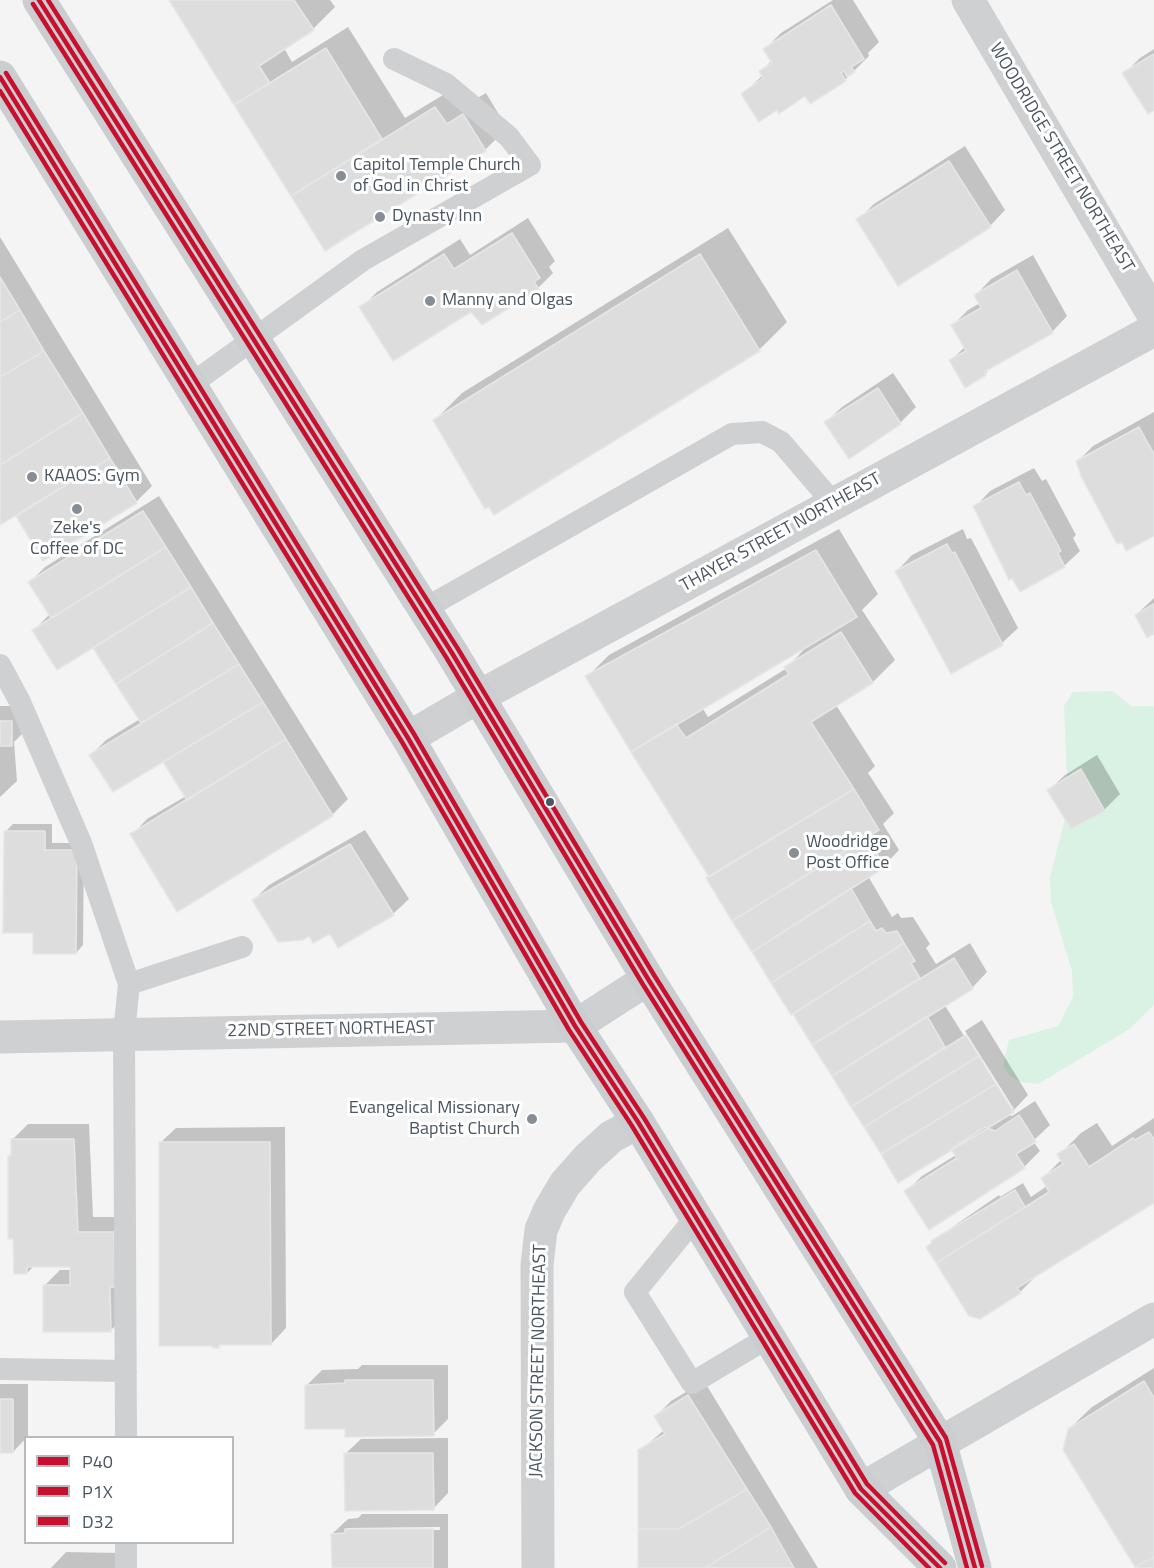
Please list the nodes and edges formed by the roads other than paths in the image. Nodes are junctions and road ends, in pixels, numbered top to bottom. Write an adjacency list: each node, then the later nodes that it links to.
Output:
1 (39, 0): 7 (main road)
2 (968, 0): 5 (street, WOODRIDGE STREET NORTHEAST)
3 (394, 59): 7 (lane)
4 (0, 77): 8 (main road)
5 (1154, 316)
6 (1154, 330): 9 (street, THAYER STREET NORTHEAST)
7 (253, 339): 8 (lane); 10 (main road)
8 (190, 385): 13 (main road)
9 (834, 504): 10 (lane); 12 (street, THAYER STREET NORTHEAST)
10 (424, 609): 12 (main road)
11 (0, 665): 16 (lane)
12 (478, 697): 13 (street, THAYER STREET NORTHEAST); 15 (main road)
13 (408, 738): 17 (main road)
14 (242, 947): 16 (lane)
15 (648, 979): 17 (street); 27 (main road)
16 (129, 984): 18 (lane)
17 (575, 1026): 18 (street, 22ND STREET NORTHEAST); 20 (main road)
18 (124, 1033): 19 (street, 22ND STREET NORTHEAST); 25 (lane)
19 (0, 1036)
20 (638, 1122): 21 (main road); 31 (street, JACKSON STREET NORTHEAST)
21 (696, 1217): 23 (main road); 23 (lane)
22 (1154, 1319): 27 (street)
23 (769, 1337): 28 (main road)
24 (0, 1369): 25 (lane)
25 (126, 1371): 26 (lane)
26 (126, 1436)
27 (940, 1442): 28 (street); 33 (main road)
28 (861, 1489): 32 (main road)
29 (126, 1544): 30 (lane)
30 (126, 1568)
31 (538, 1568)
32 (939, 1568)
33 (975, 1568)

